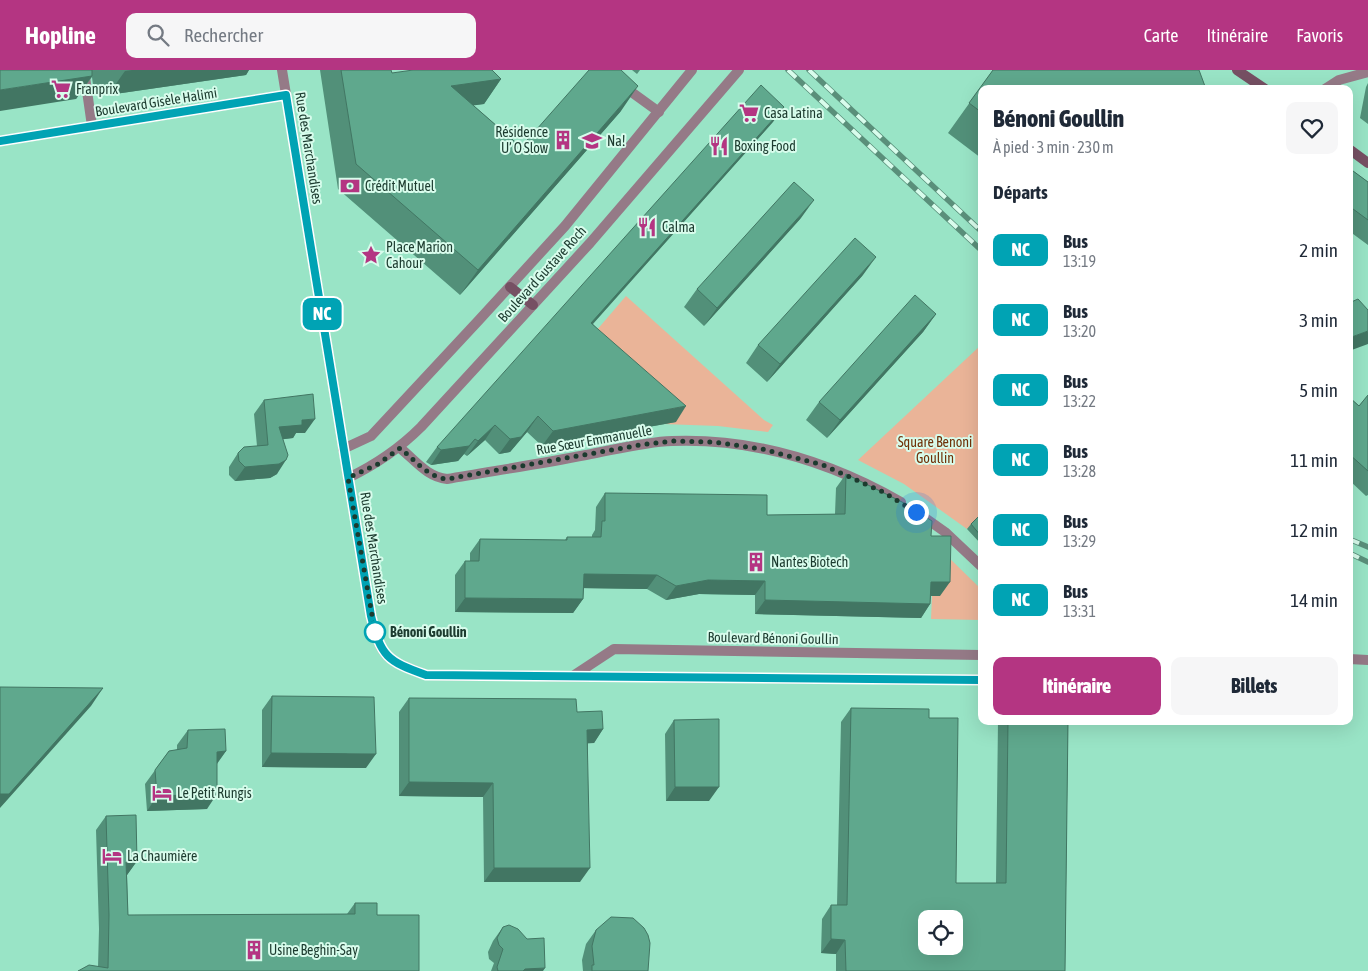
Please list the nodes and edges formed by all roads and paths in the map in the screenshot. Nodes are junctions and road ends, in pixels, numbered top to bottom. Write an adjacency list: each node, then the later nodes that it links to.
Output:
1 (84, 70): 12 (street)
2 (282, 70): 10 (street, Rue des Marchandises)
3 (601, 70): 11 (street)
4 (692, 70): 11 (street, Boulevard Gustave Roch)
5 (739, 70): 17 (street, Boulevard Gustave Roch)
6 (1237, 70): 8 (main road)
7 (1368, 72): 9 (street)
8 (1259, 85)
9 (1331, 85)
10 (286, 95): 12 (street, Boulevard Gisèle Halimi); 19 (street, Rue des Marchandises)
11 (659, 112): 16 (street, Boulevard Gustave Roch)
12 (92, 126): 13 (street, Boulevard Gisèle Halimi)
13 (0, 141)
14 (1353, 152): 15 (main road)
15 (1368, 163)
16 (510, 286): 17 (main road); 19 (street, Boulevard Gustave Roch)
17 (533, 305): 18 (street, Boulevard Gustave Roch)
18 (400, 448): 20 (street, Boulevard Gustave Roch); 21 (street, Rue Sœur Emmanuelle)
19 (343, 449): 20 (street, Rue des Marchandises)
20 (348, 478): 25 (street, Rue des Marchandises)
21 (978, 563)
22 (978, 655): 25 (street, Boulevard Bénoni Goullin)
23 (1353, 659): 24 (street)
24 (1368, 660)
25 (574, 676): 26 (street)
26 (978, 680)

